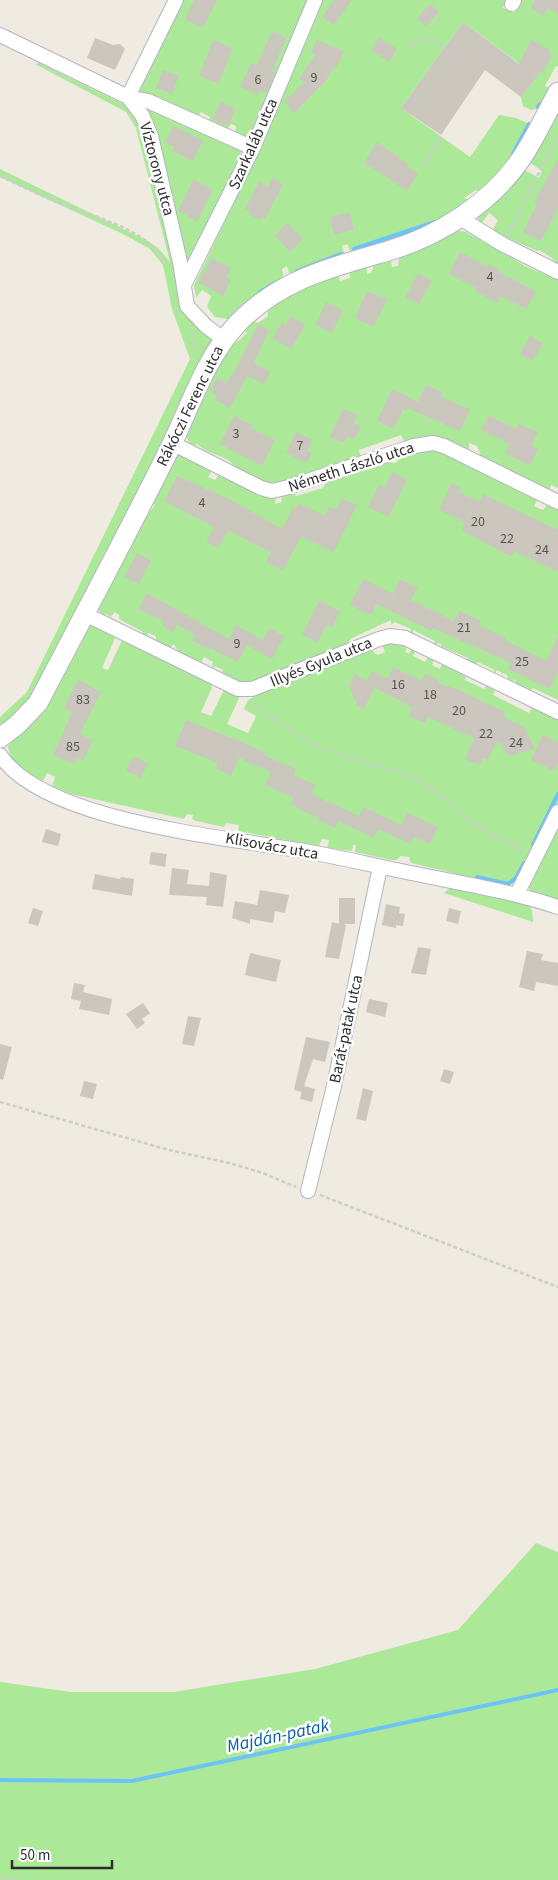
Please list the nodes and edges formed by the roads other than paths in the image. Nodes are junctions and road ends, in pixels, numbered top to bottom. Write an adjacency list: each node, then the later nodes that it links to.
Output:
1 (176, 0): 5 (street)
2 (315, 0): 6 (street, Szarkaláb utca)
3 (0, 36): 5 (street, Víztorony utca)
4 (558, 92): 7 (street, Rákóczi Ferenc utca)
5 (128, 98): 6 (street); 9 (street, Víztorony utca)
6 (253, 148): 9 (street, Szarkaláb utca)
7 (460, 218): 8 (street); 10 (street, Rákóczi Ferenc utca)
8 (558, 272)
9 (184, 285): 10 (street, Víztorony utca)
10 (223, 339): 11 (street, Rákóczi Ferenc utca)
11 (172, 443): 12 (street, Németh László utca); 13 (street, Rákóczi Ferenc utca)
12 (558, 502)
13 (85, 614): 14 (street, Illyés Gyula utca); 15 (street, Rákóczi Ferenc utca)
14 (558, 712)
15 (0, 738)
16 (0, 755): 18 (street, Klisovácz utca)
17 (558, 812): 19 (street)
18 (380, 867): 19 (street, Klisovácz utca); 21 (street, Barát-patak utca)
19 (518, 894): 20 (street, Klisovácz utca)
20 (558, 907)
21 (308, 1191)

